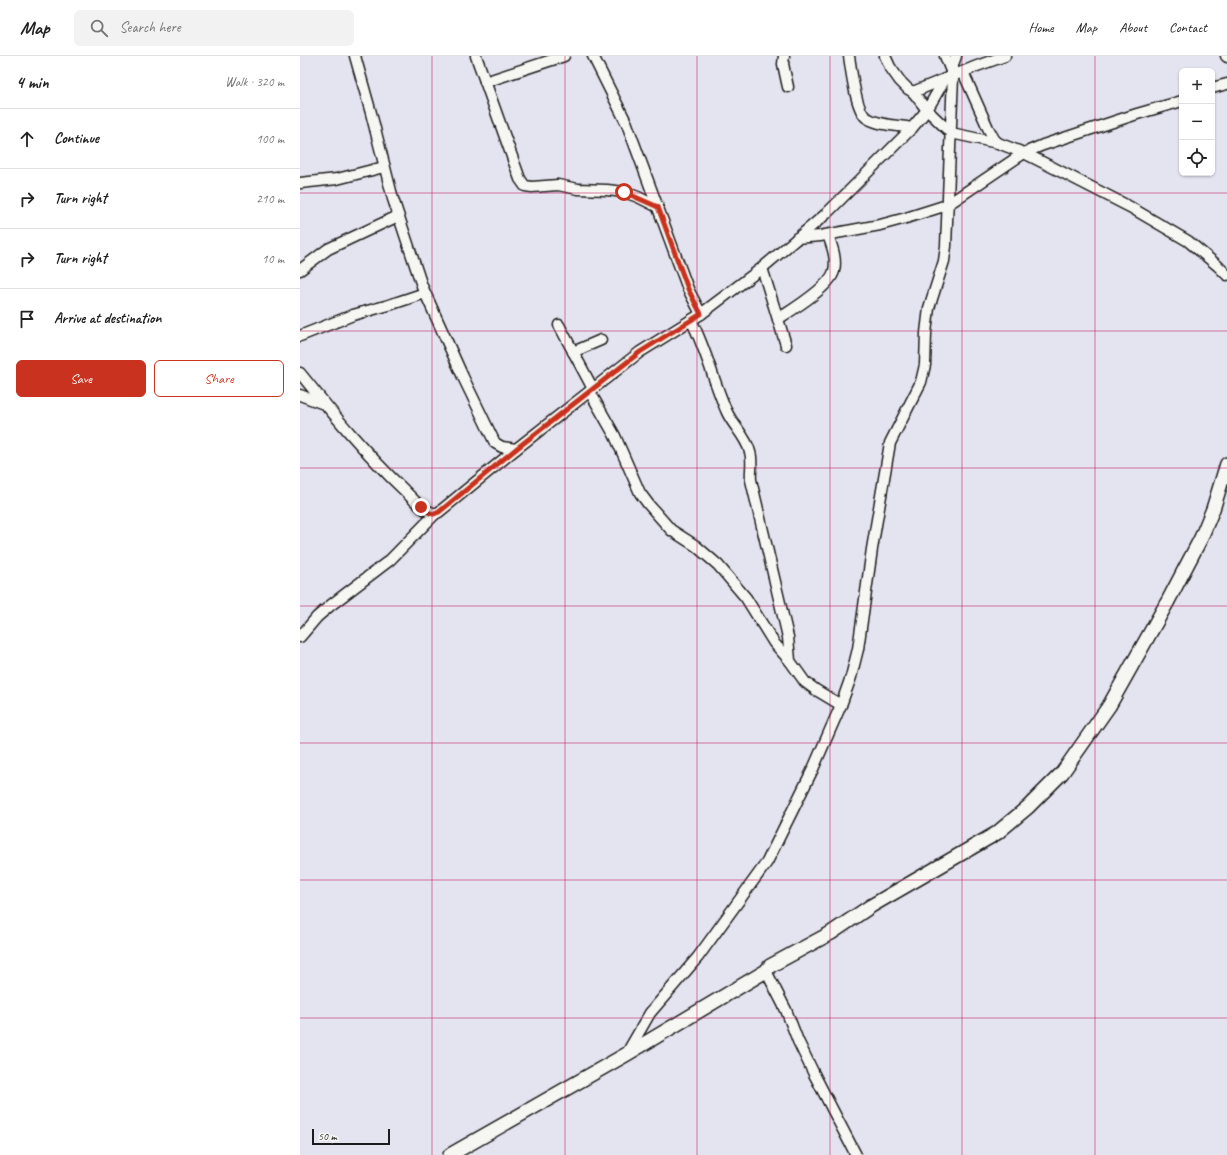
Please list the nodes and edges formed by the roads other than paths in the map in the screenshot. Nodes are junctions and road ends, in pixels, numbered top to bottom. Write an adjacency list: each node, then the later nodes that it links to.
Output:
1 (355, 56): 23 (street)
2 (476, 56): 12 (street)
3 (564, 56): 12 (street)
4 (593, 56): 26 (street)
5 (784, 56): 14 (street)
6 (848, 56): 19 (street)
7 (885, 56): 16 (street)
8 (945, 56): 11 (street)
9 (956, 56): 11 (street)
10 (1005, 56): 11 (street)
11 (953, 74): 16 (street); 18 (street); 20 (street); 21 (street)
12 (485, 82): 26 (street)
13 (1227, 84): 15 (street)
14 (788, 87)
15 (1215, 87)
16 (913, 92): 18 (street)
17 (1179, 102): 22 (street)
18 (927, 110): 19 (street); 20 (street)
19 (912, 128): 29 (street)
20 (950, 133): 21 (street); 25 (street)
21 (998, 143): 22 (street)
22 (1024, 153): 25 (street); 32 (street)
23 (384, 167): 24 (street); 27 (street)
24 (300, 183)
25 (947, 205): 28 (street); 51 (street)
26 (658, 207): 34 (street)
27 (398, 216): 31 (street); 33 (street)
28 (828, 235): 29 (street); 35 (street)
29 (797, 238): 30 (street)
30 (762, 268): 34 (street); 35 (street)
31 (300, 270)
32 (1227, 275)
33 (425, 293): 38 (street); 46 (street)
34 (701, 314): 36 (street)
35 (778, 319): 40 (street)
36 (691, 320): 43 (street); 50 (street)
37 (560, 325): 41 (street)
38 (300, 336)
39 (601, 340): 41 (street)
40 (786, 345)
41 (573, 352): 43 (street)
42 (300, 373): 45 (street)
43 (591, 390): 46 (street); 50 (street)
44 (300, 395): 45 (street)
45 (324, 404): 48 (street)
46 (516, 449): 48 (street)
47 (1227, 464): 52 (street)
48 (434, 514): 49 (street)
49 (300, 637)
50 (790, 661): 51 (street)
51 (841, 705): 53 (street)
52 (766, 971): 53 (street); 55 (street)
53 (627, 1054): 54 (street)
54 (456, 1153)
55 (856, 1155)

